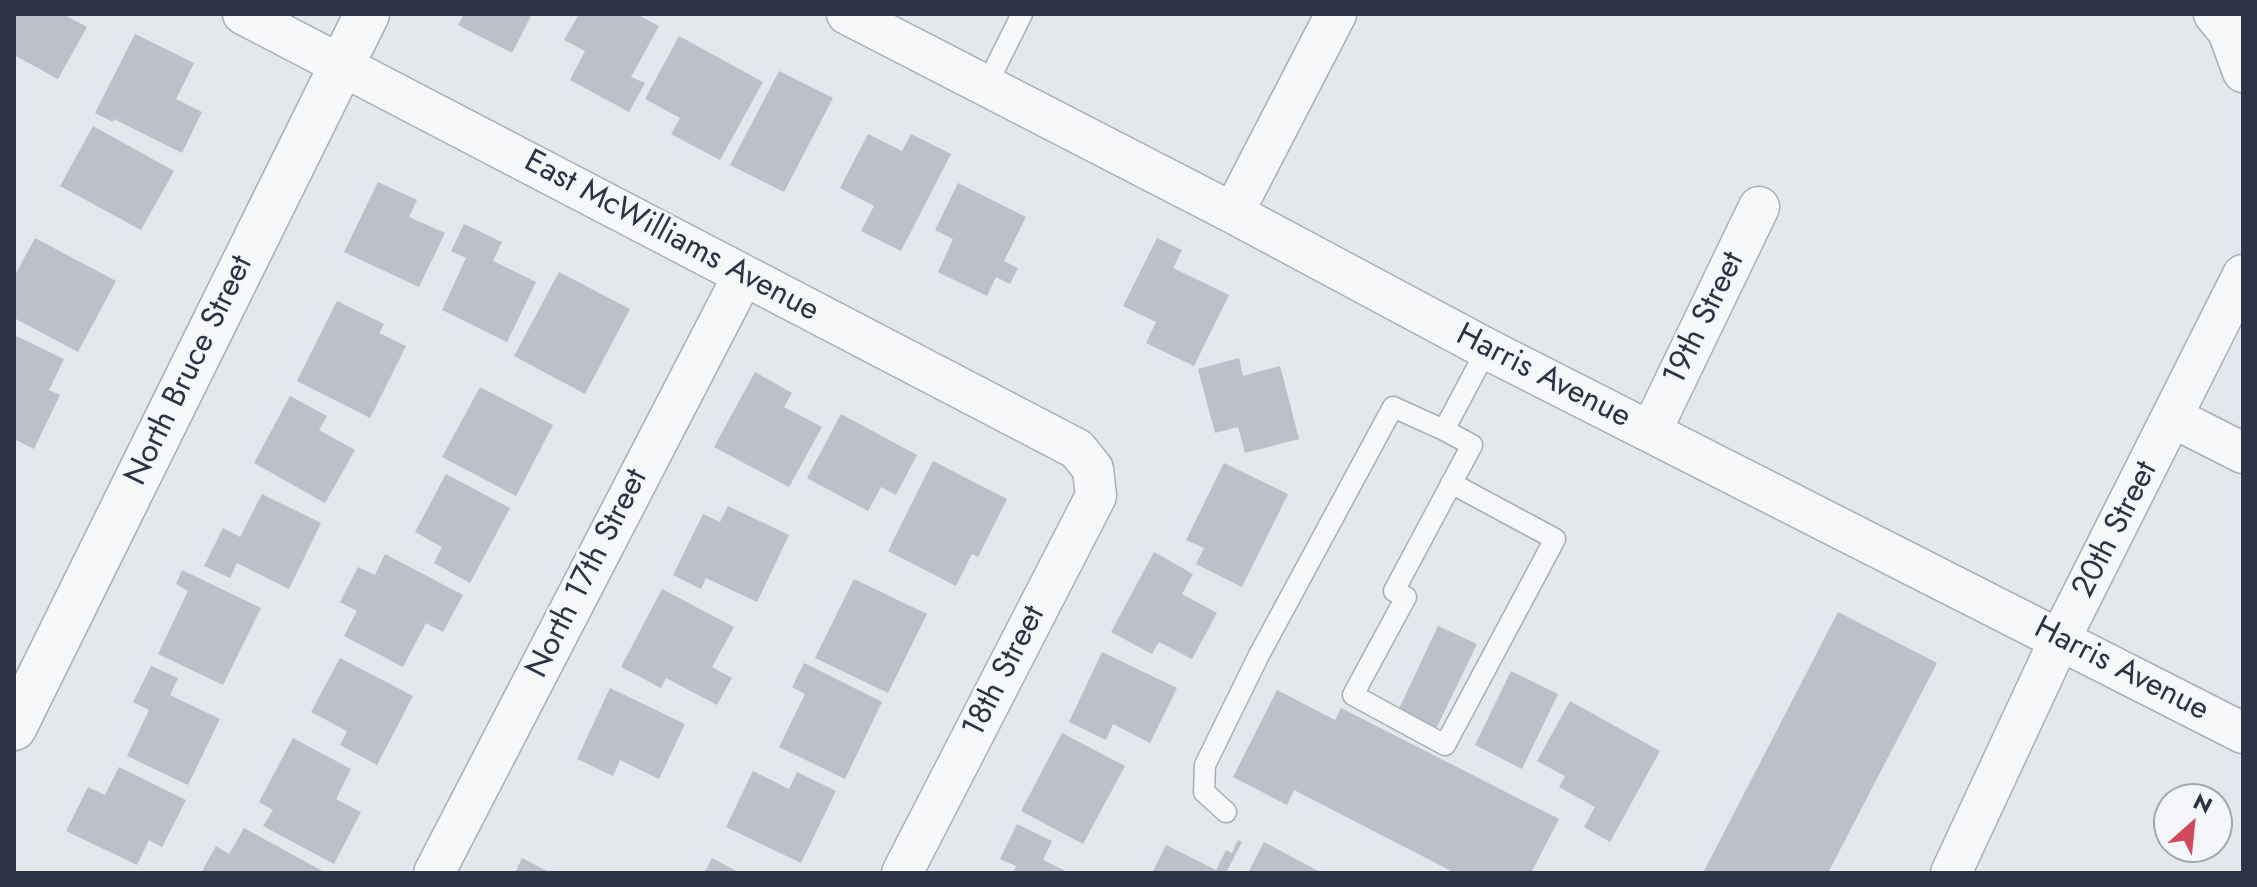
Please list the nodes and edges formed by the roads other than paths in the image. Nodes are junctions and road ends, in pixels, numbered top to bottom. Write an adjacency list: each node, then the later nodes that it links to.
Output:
1 (243, 14): 8 (street, East McWilliams Avenue)
2 (367, 14): 8 (street, North Bruce Street)
3 (847, 14): 7 (street, Harris Avenue)
4 (1022, 14): 10 (lane)
5 (1336, 14): 12 (street)
6 (2214, 14): 9 (street)
7 (892, 24): 10 (street, Harris Avenue)
8 (341, 63): 14 (street, East McWilliams Avenue); 23 (street, North Bruce Street)
9 (2243, 72)
10 (986, 86): 12 (street, Harris Avenue)
11 (1759, 207): 18 (street, 19th Street)
12 (1233, 213): 15 (street, Harris Avenue)
13 (2243, 275): 16 (street, 20th Street)
14 (743, 276): 20 (street, East McWilliams Avenue); 27 (street, North 17th Street)
15 (1487, 349): 17 (lane); 18 (street, Harris Avenue)
16 (2172, 417): 19 (street); 22 (street, 20th Street)
17 (1444, 430): 21 (lane); 25 (lane)
18 (1651, 431): 22 (street, Harris Avenue)
19 (2243, 453)
20 (1093, 469): 28 (street, 18th Street)
21 (1451, 483): 21 (lane)
22 (2060, 639): 24 (street, Harris Avenue); 26 (street, 20th Street)
23 (14, 728)
24 (2243, 733)
25 (1226, 812)
26 (1953, 872)
27 (434, 873)
28 (902, 873)

